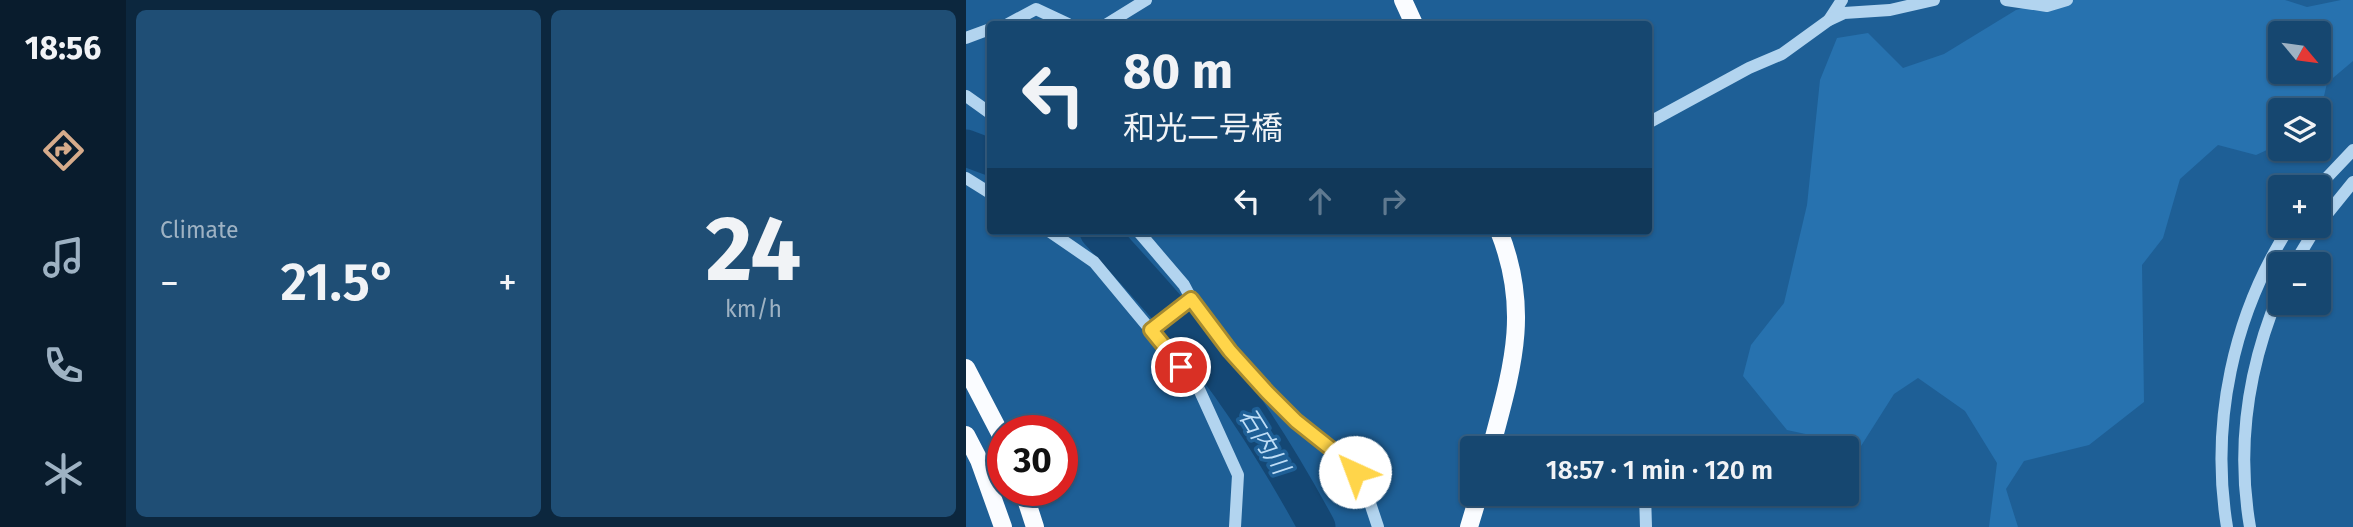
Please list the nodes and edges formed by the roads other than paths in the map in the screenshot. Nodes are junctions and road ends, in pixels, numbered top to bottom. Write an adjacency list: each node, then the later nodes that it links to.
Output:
1 (1146, 0): 10 (street)
2 (1403, 0): 11 (main road)
3 (1842, 0): 7 (street)
4 (1934, 0): 7 (street)
5 (2006, 0): 6 (street)
6 (2067, 0)
7 (1829, 20): 16 (street)
8 (1014, 21): 9 (street)
9 (1062, 21)
10 (1112, 21)
11 (1414, 21)
12 (987, 31): 13 (street)
13 (966, 38)
14 (966, 96): 15 (street)
15 (987, 111)
16 (1652, 121)
17 (2353, 150): 18 (street)
18 (2329, 175)
19 (966, 178): 21 (street)
20 (2353, 182): 22 (street)
21 (987, 191)
22 (2331, 209)
23 (1055, 235): 29 (street)
24 (1141, 235): 27 (street)
25 (1500, 235): 33 (main road)
26 (2283, 238): 43 (street)
27 (1190, 300): 29 (street); 40 (street)
28 (2271, 315): 44 (street)
29 (1152, 329): 39 (street)
30 (966, 368): 31 (main road)
31 (990, 415)
32 (966, 435): 37 (main road)
33 (1495, 436)
34 (1028, 506): 38 (main road)
35 (1475, 506): 41 (main road)
36 (1645, 506): 42 (street)
37 (1003, 527)
38 (1035, 527)
39 (1235, 527)
40 (1378, 527)
41 (1469, 527)
42 (1646, 527)
43 (2227, 527)
44 (2250, 527)

